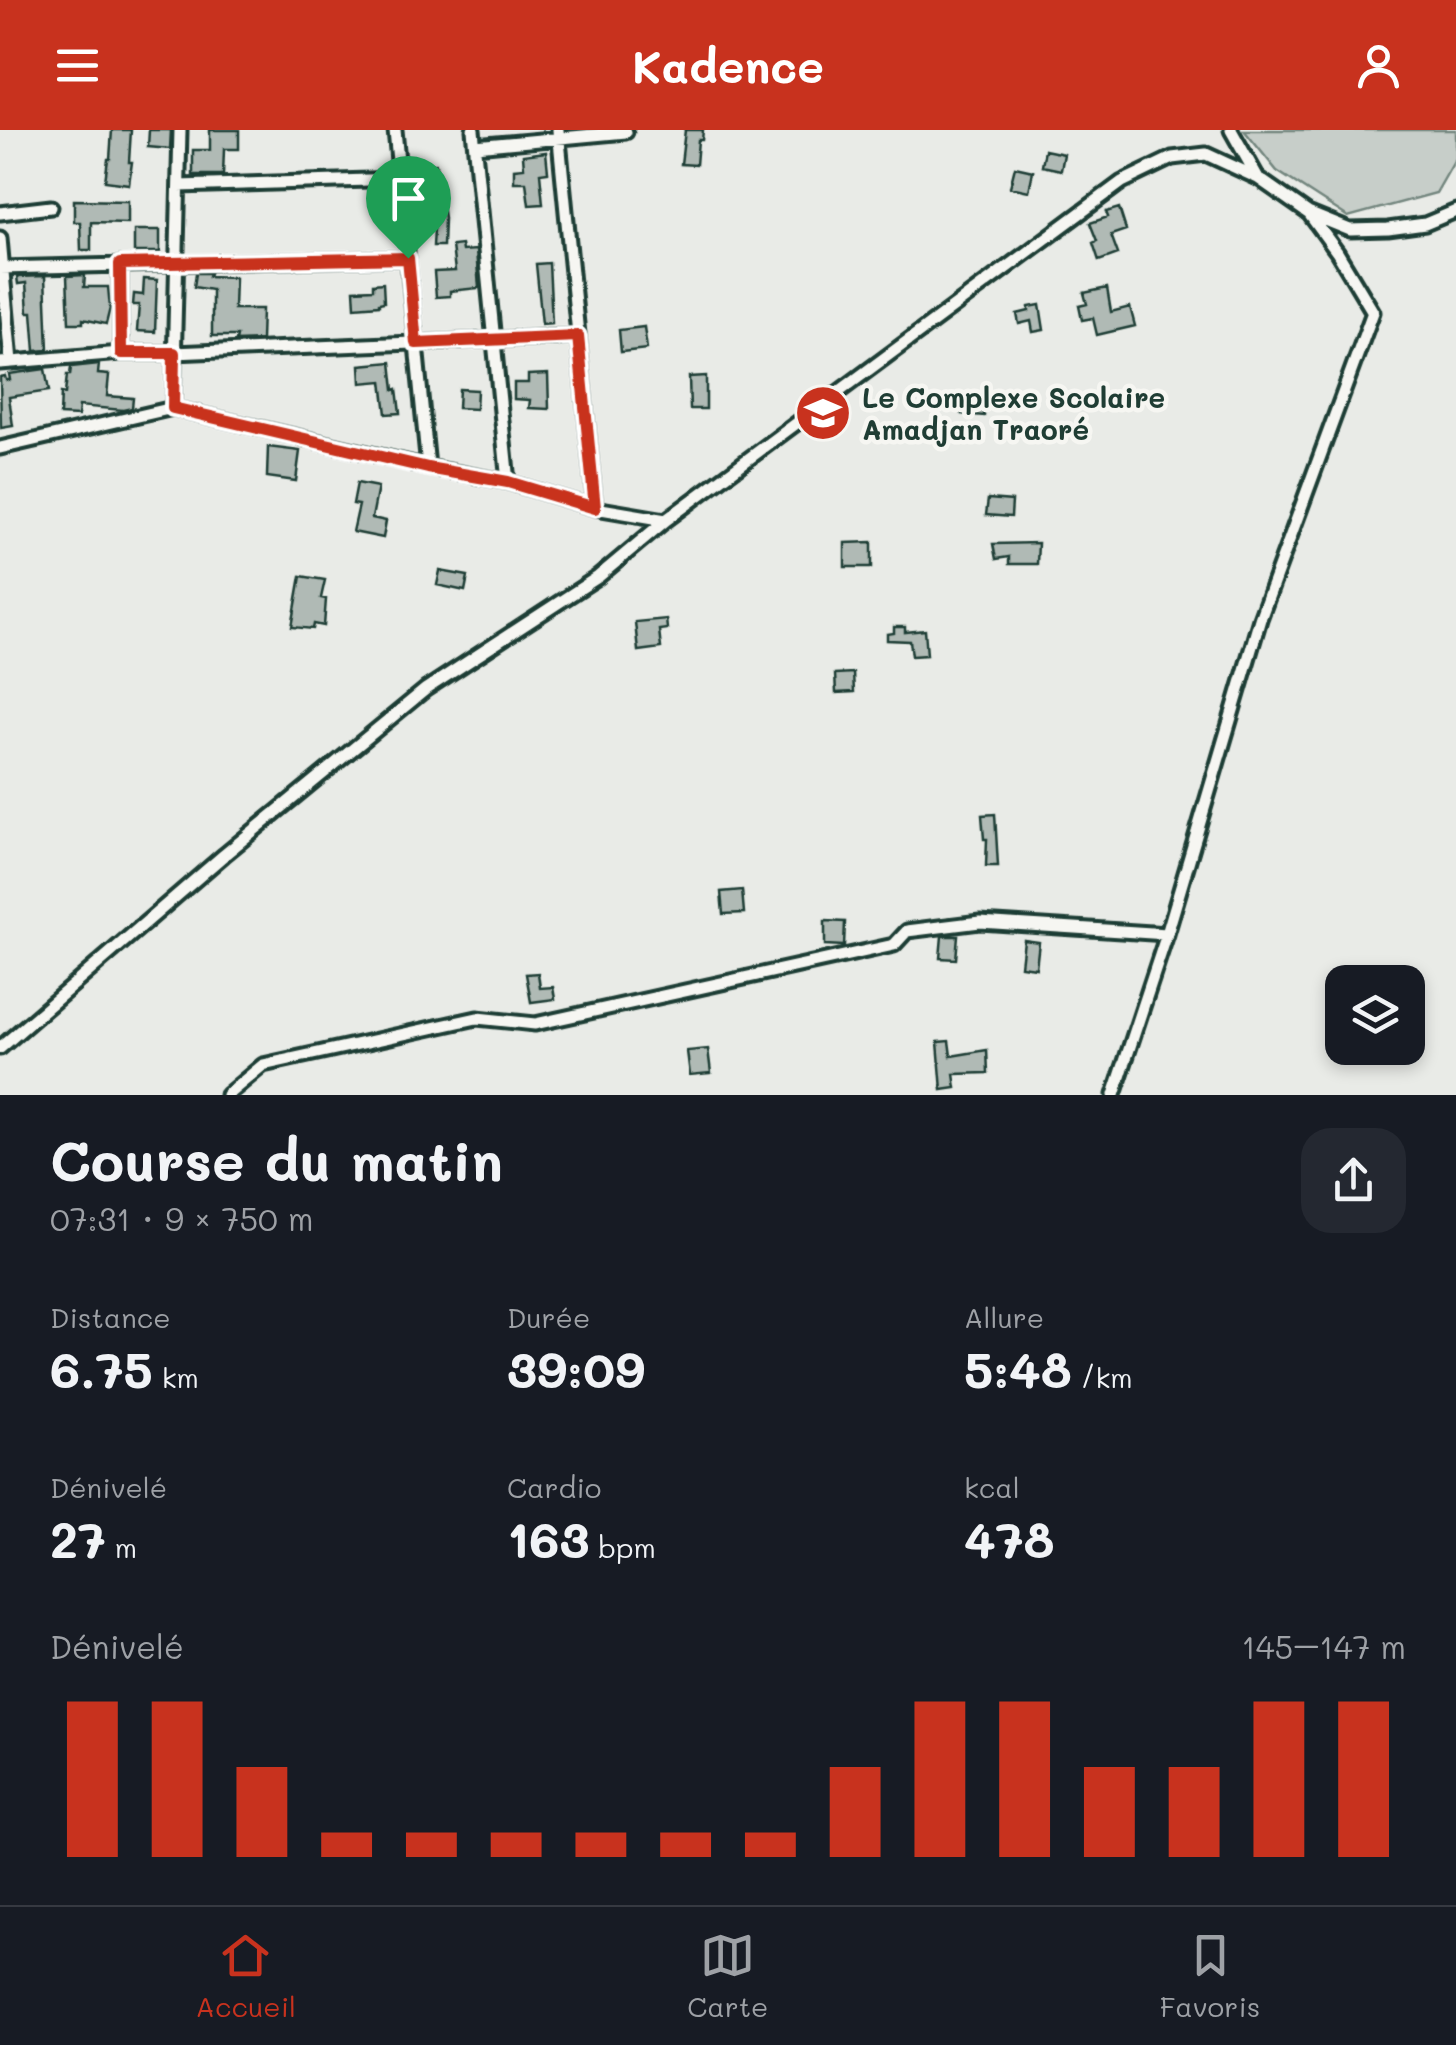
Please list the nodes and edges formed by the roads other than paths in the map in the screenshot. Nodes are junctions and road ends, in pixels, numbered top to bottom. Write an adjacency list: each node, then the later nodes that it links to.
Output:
1 (180, 130): 10 (street)
2 (395, 130): 9 (street)
3 (474, 130): 7 (street)
4 (1231, 130): 8 (street)
5 (626, 132): 6 (street)
6 (559, 134): 7 (street); 20 (street)
7 (475, 146): 21 (street)
8 (1258, 178): 14 (street); 31 (street)
9 (400, 180): 10 (street); 16 (street)
10 (178, 186): 17 (street)
11 (51, 207): 13 (street)
12 (1456, 211): 14 (street)
13 (0, 213)
14 (1308, 213): 32 (street)
15 (0, 238): 19 (street)
16 (408, 258): 17 (street); 22 (street)
17 (176, 262): 18 (street); 24 (street)
18 (120, 264): 19 (street); 23 (street)
19 (2, 268): 25 (street)
20 (578, 336): 21 (street); 30 (street)
21 (494, 339): 22 (street); 29 (street)
22 (416, 343): 24 (street); 28 (street)
23 (121, 353): 24 (street); 25 (street)
24 (174, 353): 26 (street)
25 (6, 362)
26 (173, 408): 27 (street); 28 (street)
27 (0, 448)
28 (428, 468): 29 (street)
29 (508, 482): 30 (street)
30 (595, 508): 31 (street)
31 (666, 520): 33 (street)
32 (1167, 934): 34 (street); 35 (street)
33 (0, 1048)
34 (227, 1095)
35 (1114, 1095)

